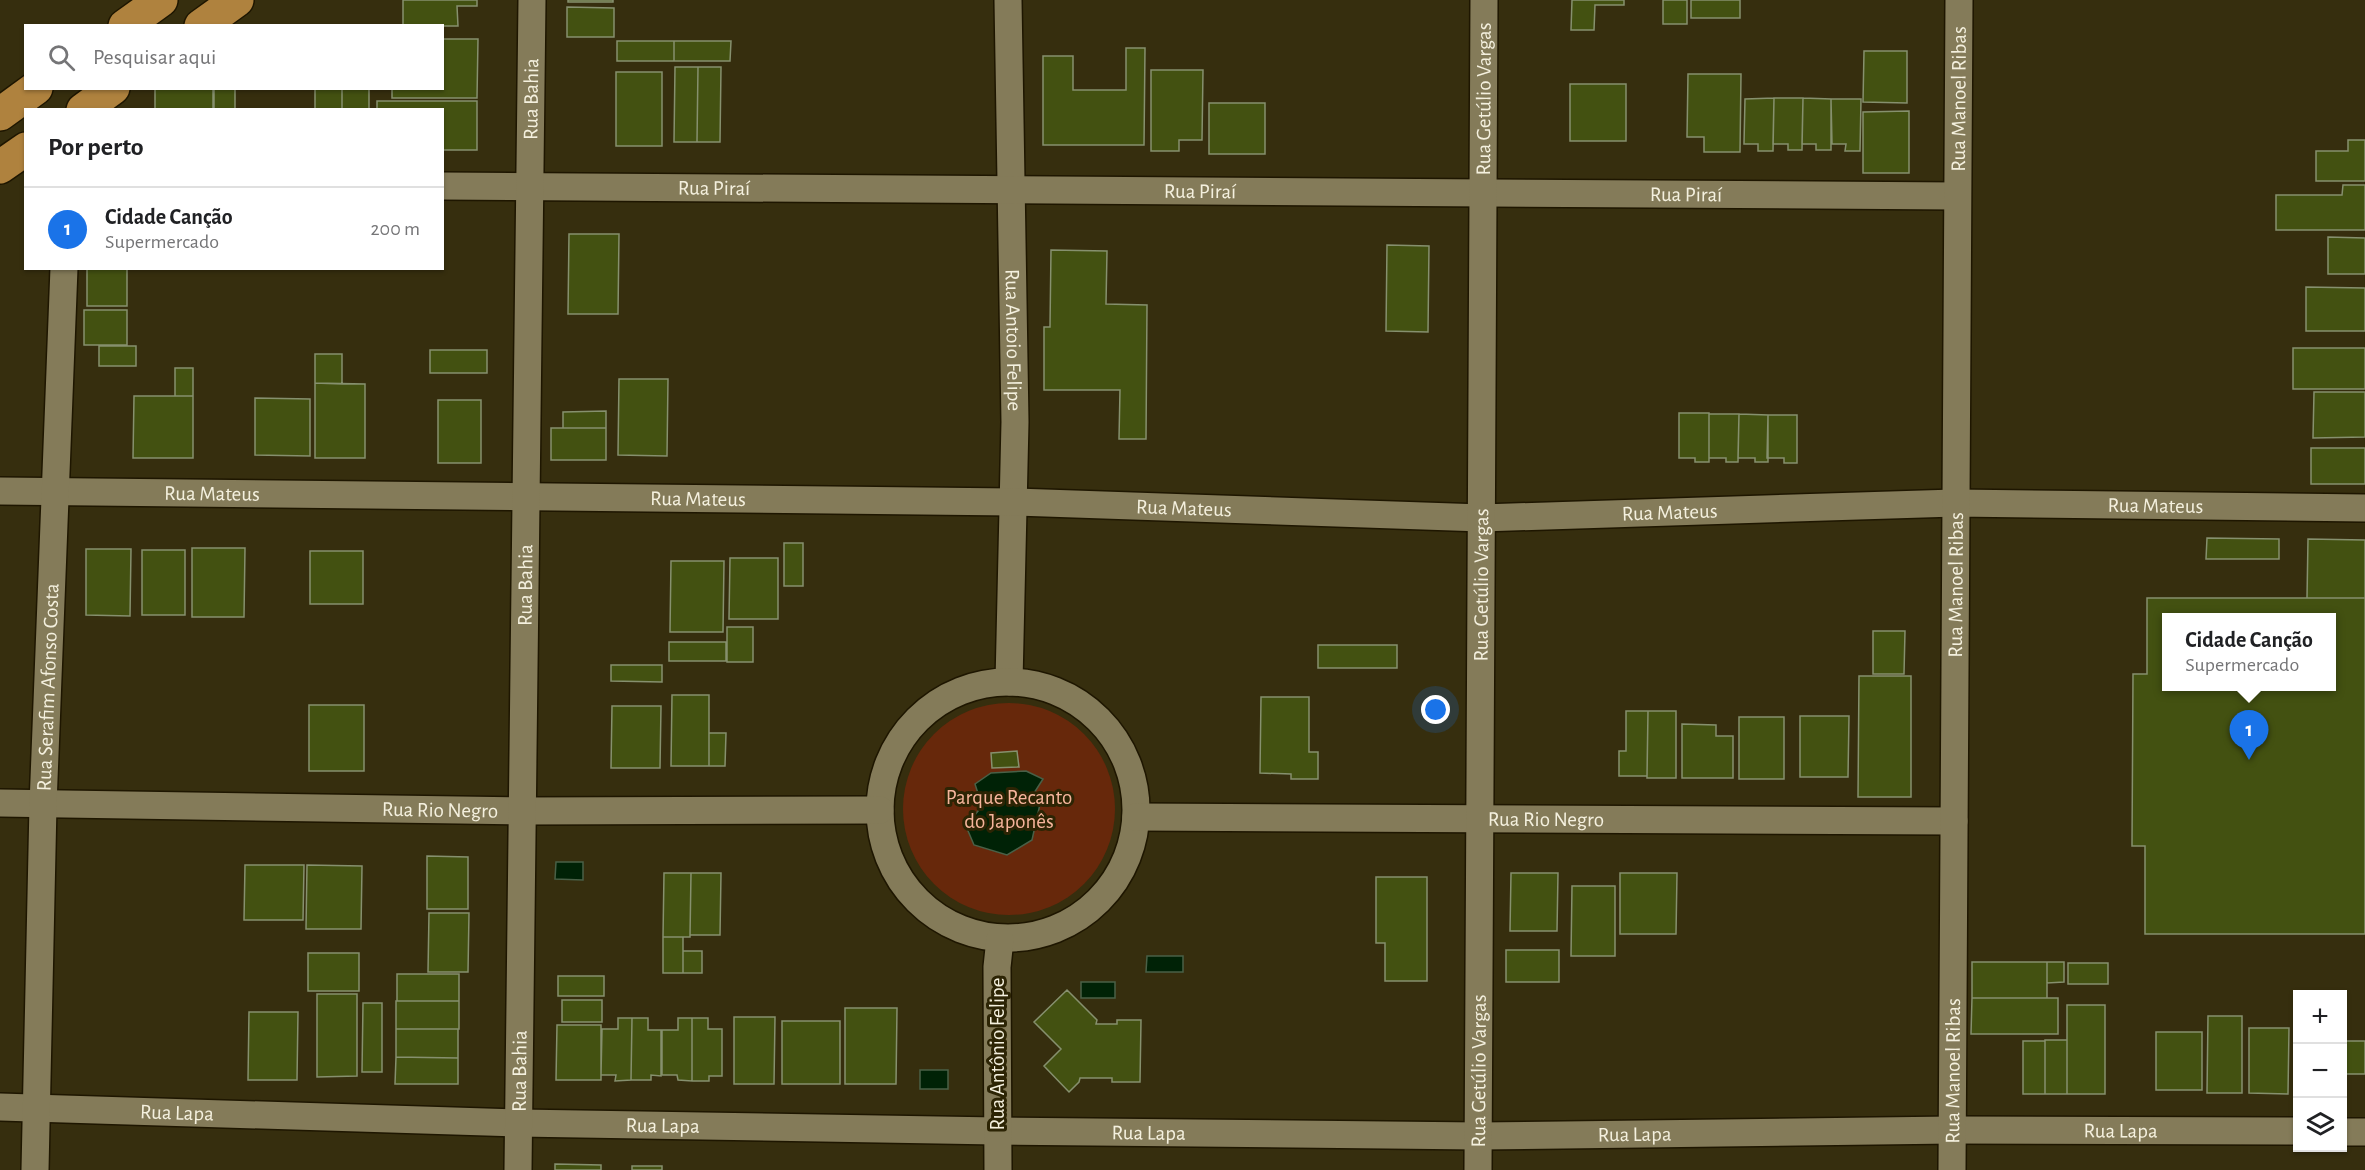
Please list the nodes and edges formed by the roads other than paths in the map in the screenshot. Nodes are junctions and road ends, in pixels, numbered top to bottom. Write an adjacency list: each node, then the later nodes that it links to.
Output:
1 (161, 0): 7 (main road)
2 (237, 0): 8 (main road)
3 (532, 0): 16 (street, Rua Bahia)
4 (1008, 0): 17 (street, Rua Antoio Felipe)
5 (1484, 0): 18 (street, Rua Getúlio Vargas)
6 (1959, 0): 19 (street, Rua Manoel Ribas)
7 (128, 24)
8 (204, 24)
9 (33, 90): 12 (main road)
10 (110, 90): 11 (main road)
11 (86, 108)
12 (0, 114)
13 (24, 150): 14 (main road)
14 (0, 167)
15 (444, 186): 16 (street, Rua Piraí)
16 (530, 186): 17 (street, Rua Piraí); 23 (street, Rua Bahia)
17 (1011, 189): 18 (street, Rua Piraí); 24 (street, Rua Antoio Felipe)
18 (1483, 193): 19 (street, Rua Piraí); 27 (street, Rua Getúlio Vargas)
19 (1957, 196): 25 (street, Rua Manoel Ribas)
20 (64, 270): 22 (street, Rua Serafim Afonso Costa)
21 (0, 491): 22 (street, Rua Mateus)
22 (57, 491): 23 (street, Rua Mateus); 30 (street, Rua Serafim Afonso Costa)
23 (526, 497): 24 (street, Rua Mateus); 32 (street, Rua Bahia)
24 (1013, 502): 27 (street, Rua Mateus); 28 (street, Rua Antoio Felipe)
25 (1955, 503): 26 (street, Rua Mateus); 27 (street, Rua Mateus); 35 (street, Rua Manoel Ribas)
26 (2365, 508)
27 (1482, 518): 34 (street, Rua Getúlio Vargas)
28 (1009, 682): 31 (street); 33 (street)
29 (0, 803): 30 (street, Rua Rio Negro)
30 (43, 805): 32 (street, Rua Rio Negro); 38 (street, Rua Serafim Afonso Costa)
31 (880, 810): 32 (street, Rua Rio Negro); 36 (street)
32 (522, 811): 39 (street, Rua Bahia)
33 (1136, 817): 34 (street, Rua Rio Negro); 36 (street)
34 (1480, 819): 35 (street, Rua Rio Negro); 45 (street, Rua Getúlio Vargas)
35 (1954, 821): 40 (street, Rua Manoel Ribas)
36 (1000, 939): 41 (street, Rua Antônio Felipe)
37 (0, 1107): 38 (street, Rua Lapa)
38 (37, 1107): 39 (street, Rua Lapa); 46 (street, Rua Serafim Afonso Costa)
39 (519, 1123): 41 (street, Rua Lapa); 47 (street, Rua Bahia)
40 (1953, 1130): 42 (street, Rua Lapa); 45 (street, Rua Lapa); 50 (street, Rua Manoel Ribas)
41 (998, 1131): 45 (street, Rua Lapa); 48 (street, Rua Antônio Felipe)
42 (2293, 1131)
43 (2347, 1131): 44 (street)
44 (2365, 1132)
45 (1479, 1136): 49 (street, Rua Getúlio Vargas)
46 (35, 1170)
47 (518, 1170)
48 (998, 1170)
49 (1478, 1170)
50 (1952, 1170)

